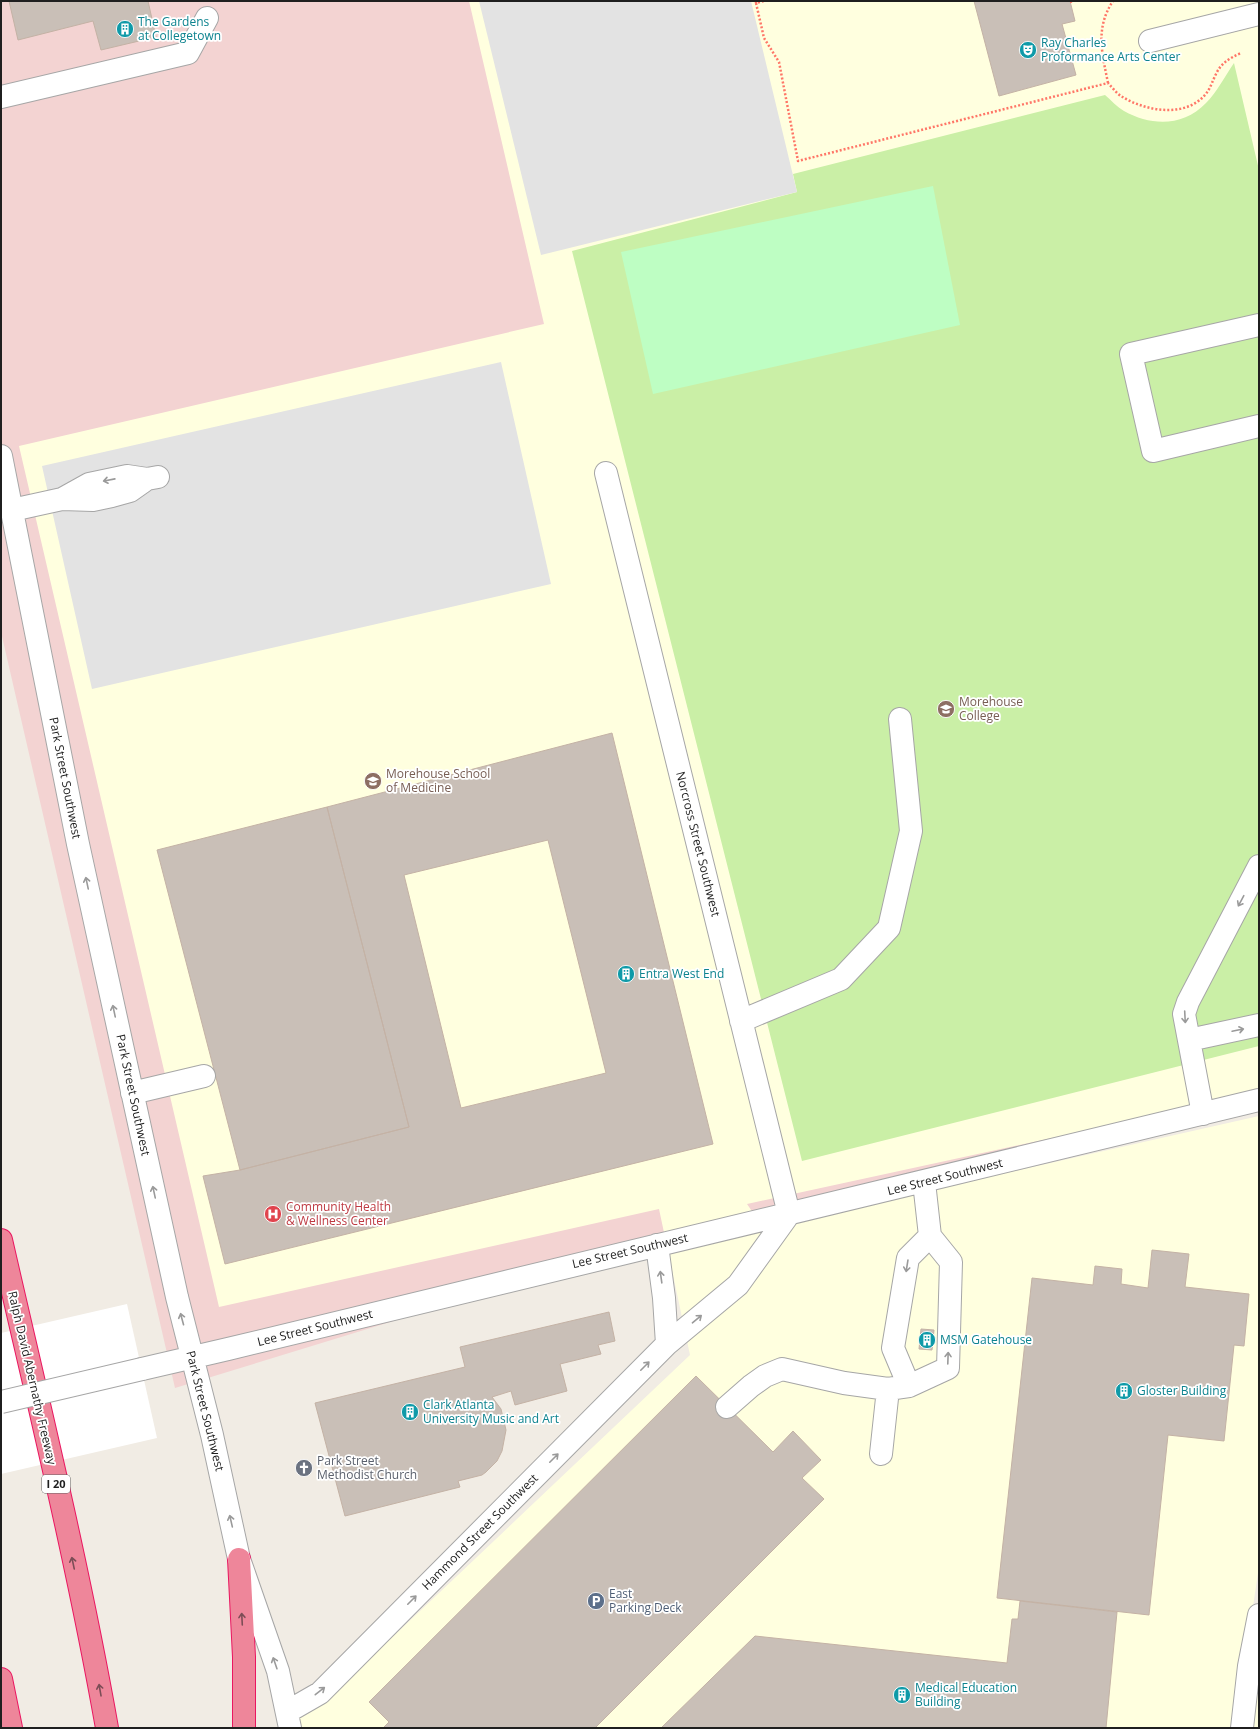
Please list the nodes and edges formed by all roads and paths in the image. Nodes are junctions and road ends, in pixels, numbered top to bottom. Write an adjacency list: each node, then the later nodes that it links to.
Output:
1 (764, 1): 3 (path)
2 (1113, 1): 8 (path)
3 (756, 2): 8 (path)
4 (1259, 14): 6 (street)
5 (207, 18): 9 (street)
6 (1150, 41)
7 (1241, 53): 8 (path)
8 (1108, 83)
9 (1, 97)
10 (1259, 325): 11 (street)
11 (1259, 426)
12 (1, 456): 15 (street, Park Street Southwest)
13 (606, 473): 18 (street, Norcross Street Southwest)
14 (152, 478): 15 (street)
15 (12, 510): 22 (street, Park Street Southwest, one-way to 15)
16 (900, 719): 18 (street)
17 (1259, 866): 20 (street, one-way to 20)
18 (741, 1021): 26 (street, Norcross Street Southwest)
19 (1259, 1025): 20 (street, one-way to 19)
20 (1189, 1040): 24 (street)
21 (204, 1076): 22 (street)
22 (132, 1093): 31 (street, Park Street Southwest, one-way to 22)
23 (1259, 1100): 24 (street, Lee Street Southwest)
24 (1203, 1114): 25 (street, Lee Street Southwest)
25 (924, 1182): 26 (street, Lee Street Southwest); 27 (street)
26 (789, 1214): 29 (street, Lee Street Southwest); 30 (street, Hammond Street Southwest, one-way to 26)
27 (930, 1236): 32 (street, one-way to 32); 32 (street, one-way to 27)
28 (1, 1240): 42 (highway, Ralph David Abernathy Freeway / I 20, one-way to 28)
29 (656, 1245): 30 (street, one-way to 29); 31 (street, Lee Street Southwest)
30 (667, 1344): 40 (street, Hammond Street Southwest, one-way to 30)
31 (192, 1357): 34 (street, Lee Street Southwest, bridge); 37 (street, Park Street Southwest, one-way to 31)
32 (909, 1386): 33 (street)
33 (888, 1389): 35 (street); 36 (street)
34 (1, 1402)
35 (727, 1406)
36 (881, 1454)
37 (239, 1559): 40 (street, Park Street Southwest, one-way to 37); 43 (highway, one-way to 37)
38 (1259, 1615): 44 (street)
39 (1, 1679): 41 (highway)
40 (289, 1720)
41 (11, 1728)
42 (107, 1728)
43 (244, 1728)
44 (1242, 1728)

